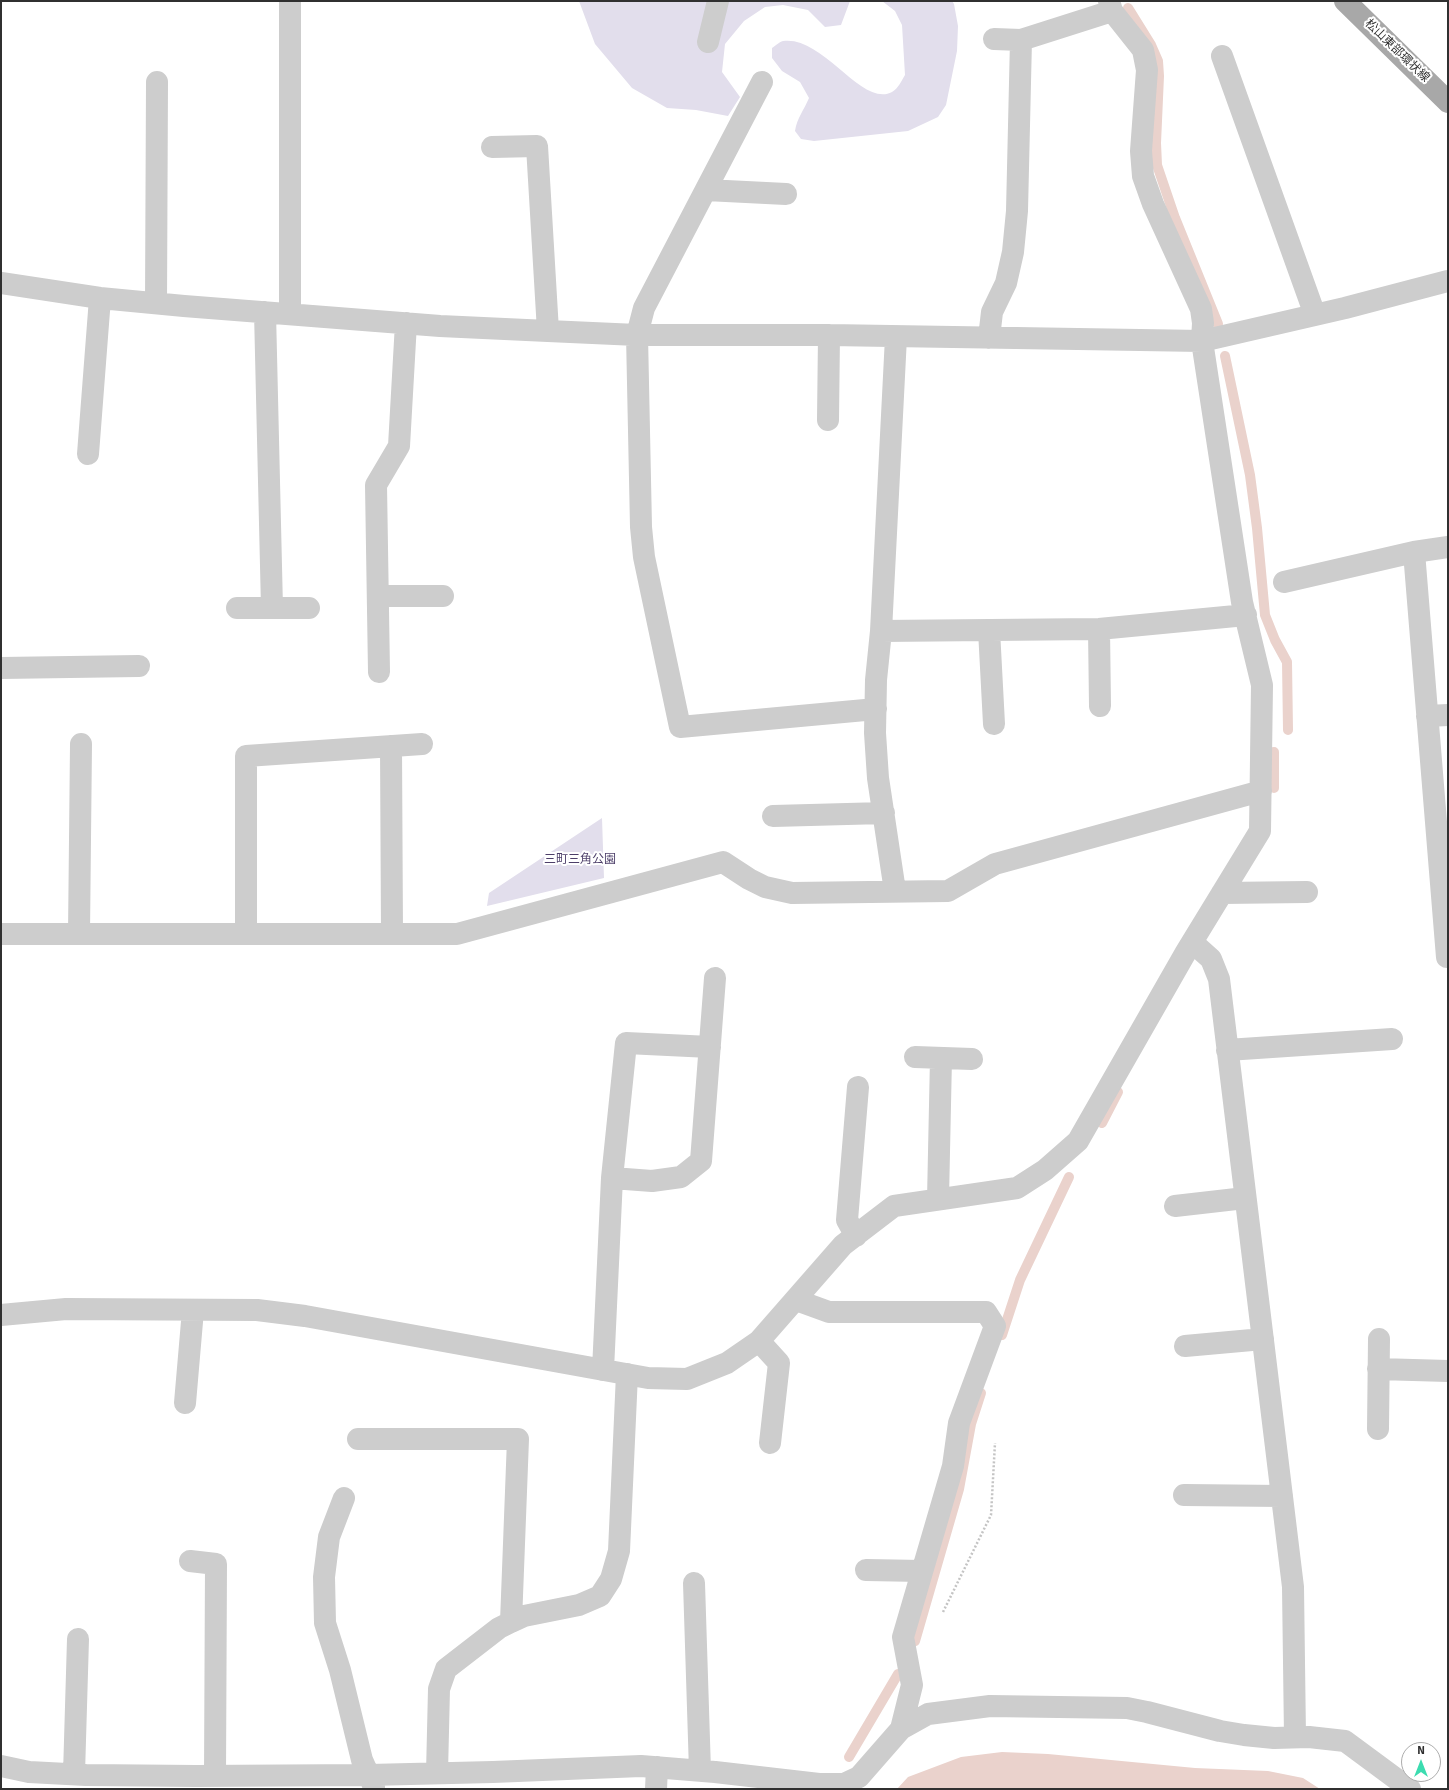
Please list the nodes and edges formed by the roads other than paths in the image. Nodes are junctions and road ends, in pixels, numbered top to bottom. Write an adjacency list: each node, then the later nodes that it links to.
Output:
1 (290, 1): 20 (street)
2 (718, 1): 7 (street)
3 (1345, 1): 11 (main road, 松山東部環状線)
4 (1110, 6): 6 (street); 28 (street)
5 (994, 39): 6 (street)
6 (1021, 40): 27 (street)
7 (708, 42)
8 (1222, 56): 21 (street)
9 (157, 82): 18 (street)
10 (762, 82): 13 (street)
11 (1448, 102)
12 (492, 147): 23 (street)
13 (706, 190): 14 (street); 24 (street)
14 (786, 194)
15 (1448, 281): 21 (street)
16 (1, 283): 17 (street)
17 (100, 298): 18 (street); 30 (street)
18 (156, 304): 19 (street)
19 (265, 312): 20 (street); 37 (street)
20 (290, 314): 22 (street)
21 (1315, 315): 28 (street)
22 (406, 323): 23 (street); 34 (street)
23 (548, 331): 24 (street)
24 (637, 335): 25 (street); 47 (street)
25 (829, 335): 26 (street); 29 (street)
26 (896, 336): 27 (street); 41 (street)
27 (989, 338): 28 (street)
28 (1202, 341): 39 (street)
29 (828, 420)
30 (88, 454)
31 (1448, 547): 32 (street)
32 (1414, 552): 33 (street); 49 (street)
33 (1284, 582)
34 (378, 596): 35 (street); 45 (street)
35 (443, 596)
36 (237, 608): 37 (street)
37 (272, 608): 38 (street)
38 (309, 608)
39 (1246, 616): 40 (street); 54 (street)
40 (1099, 629): 42 (street); 46 (street)
41 (881, 630): 42 (street); 47 (street)
42 (989, 630): 50 (street)
43 (139, 666): 44 (street)
44 (1, 668)
45 (379, 672)
46 (1100, 706)
47 (876, 709): 55 (street)
48 (1448, 715): 49 (street)
49 (1427, 716): 65 (street)
50 (994, 724)
51 (81, 744): 61 (street)
52 (422, 744): 53 (street)
53 (392, 746): 62 (street); 63 (street)
54 (1261, 791): 57 (street); 59 (street)
55 (884, 813): 56 (street); 57 (street)
56 (773, 816)
57 (895, 892): 63 (street)
58 (1307, 892): 59 (street)
59 (1222, 893): 64 (street)
60 (1, 934): 61 (street)
61 (79, 934): 62 (street)
62 (246, 934): 63 (street)
63 (392, 934)
64 (1192, 942): 69 (street); 76 (street)
65 (1446, 957)
66 (715, 978): 68 (street)
67 (1392, 1039): 69 (street)
68 (710, 1048): 74 (street); 74 (street)
69 (1227, 1050): 75 (street)
70 (915, 1057): 71 (street)
71 (941, 1058): 72 (street); 76 (street)
72 (972, 1059)
73 (858, 1087): 78 (street)
74 (612, 1178): 87 (street)
75 (1245, 1198): 77 (street); 82 (street)
76 (938, 1199): 78 (street)
77 (1175, 1206)
78 (856, 1236): 79 (street)
79 (796, 1300): 84 (street); 99 (street)
80 (193, 1310): 81 (street); 87 (street); 90 (street)
81 (1, 1315)
82 (1263, 1338): 85 (street); 95 (street)
83 (1379, 1339): 86 (street)
84 (759, 1341): 89 (street); 93 (street)
85 (1185, 1346)
86 (1378, 1369): 88 (street); 91 (street)
87 (603, 1370): 89 (street)
88 (1448, 1371)
89 (627, 1374): 101 (street)
90 (185, 1403)
91 (1378, 1429)
92 (358, 1439): 101 (street)
93 (770, 1444)
94 (1184, 1494): 95 (street)
95 (1282, 1496): 104 (street)
96 (344, 1498): 112 (street)
97 (190, 1561): 110 (street)
98 (866, 1570): 99 (street)
99 (922, 1571): 103 (street)
100 (694, 1583): 107 (street)
101 (510, 1622): 108 (street)
102 (78, 1640): 109 (street)
103 (901, 1729): 104 (street); 107 (street)
104 (1294, 1738): 114 (street)
105 (1, 1766): 109 (street)
106 (657, 1767): 107 (street); 108 (street); 113 (street)
107 (700, 1771)
108 (437, 1773): 112 (street)
109 (74, 1774): 111 (street)
110 (215, 1776): 111 (street); 112 (street)
111 (105, 1782)
112 (372, 1782)
113 (656, 1789)
114 (1410, 1789)

